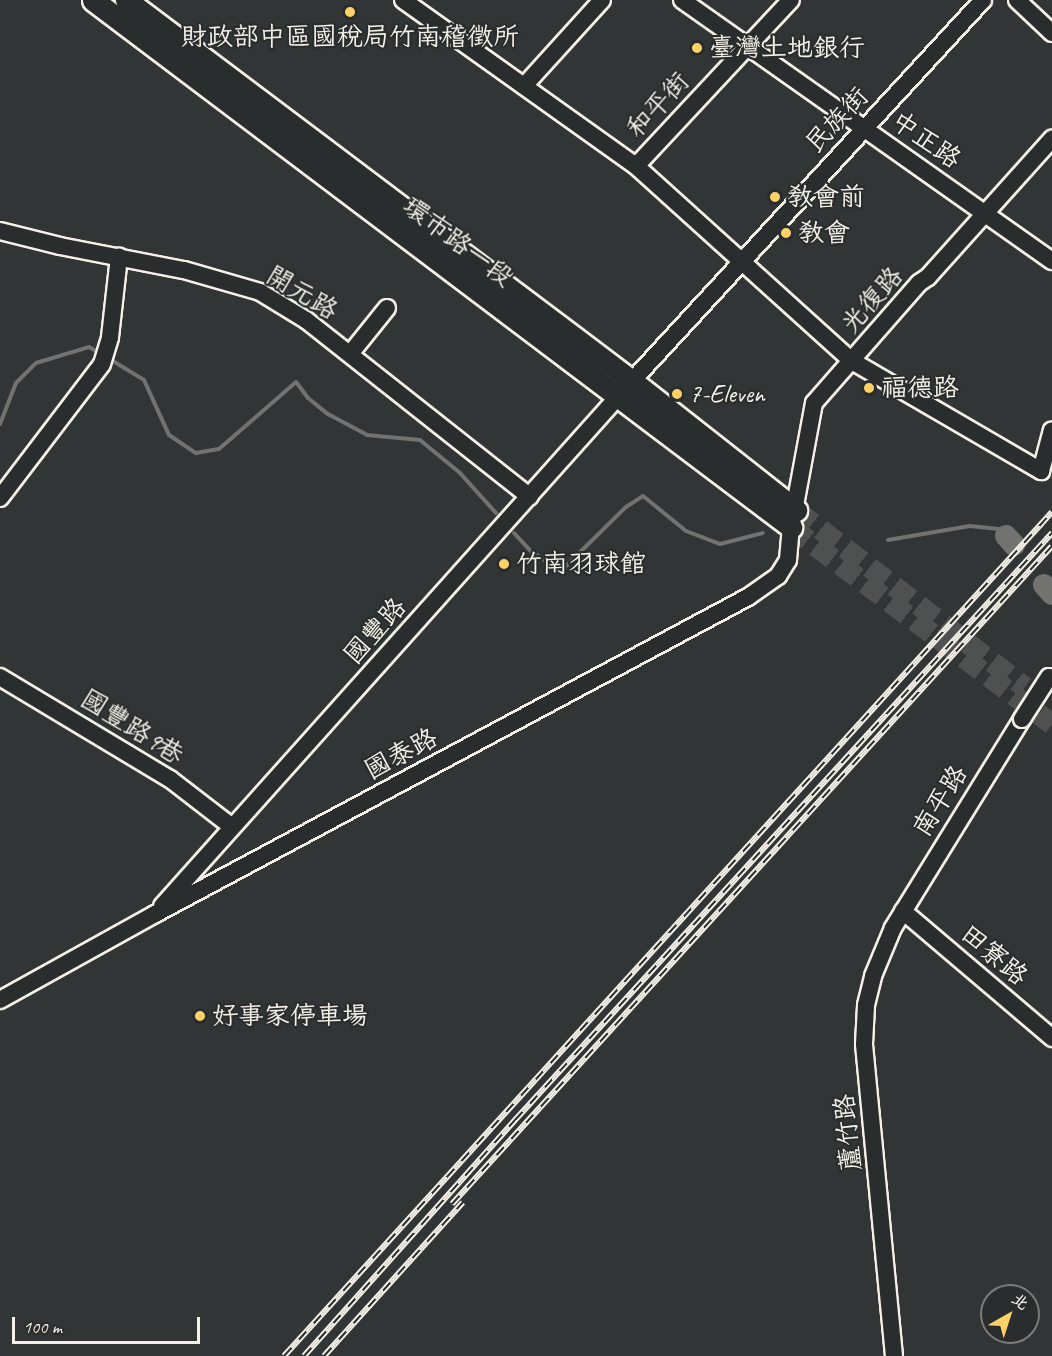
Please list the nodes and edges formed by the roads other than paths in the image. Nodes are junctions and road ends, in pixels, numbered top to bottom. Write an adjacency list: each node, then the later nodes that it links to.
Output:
1 (93, 0): 14 (main road, 環市路一段)
2 (126, 0): 14 (main road, 環市路一段)
3 (403, 0): 11 (street)
4 (602, 0): 11 (street)
5 (682, 0): 10 (street, 中正路)
6 (790, 0): 10 (street, 和平街)
7 (983, 0): 12 (street, 民族街)
8 (1017, 0): 9 (street)
9 (1052, 33)
10 (748, 46): 12 (street, 中正路); 15 (street, 和平街)
11 (524, 86): 15 (street)
12 (864, 128): 16 (street, 中正路); 19 (street, 民族街)
13 (1052, 139): 16 (street, 光復路)
14 (298, 142): 24 (main road, 環市路一段); 25 (main road, 環市路一段)
15 (636, 166): 19 (street)
16 (985, 212): 20 (street, 中正路); 23 (street, 光復路)
17 (0, 231): 18 (street, 開元路)
18 (119, 257): 22 (street, 開元路); 28 (street)
19 (741, 261): 23 (street); 24 (street, 民族街)
20 (1052, 261)
21 (387, 308): 22 (street)
22 (350, 354): 27 (street, 開元路)
23 (852, 361): 26 (street); 29 (street, 光復路)
24 (632, 381): 25 (street, 國豐路); 29 (main road, 環市路一段)
25 (618, 397): 27 (street, 國豐路); 29 (main road, 環市路一段)
26 (1052, 430)
27 (530, 497): 32 (street, 國豐路)
28 (0, 498)
29 (794, 518): 34 (street, 國泰路)
30 (1050, 674): 33 (street, 南平路, bridge)
31 (0, 677): 32 (street, 國豐路9巷)
32 (232, 827): 34 (street, 國豐路)
33 (903, 911): 36 (street, 田寮路); 37 (street, 蘆竹路)
34 (154, 914): 35 (street, 國泰路)
35 (0, 1000)
36 (1052, 1038)
37 (894, 1356)

